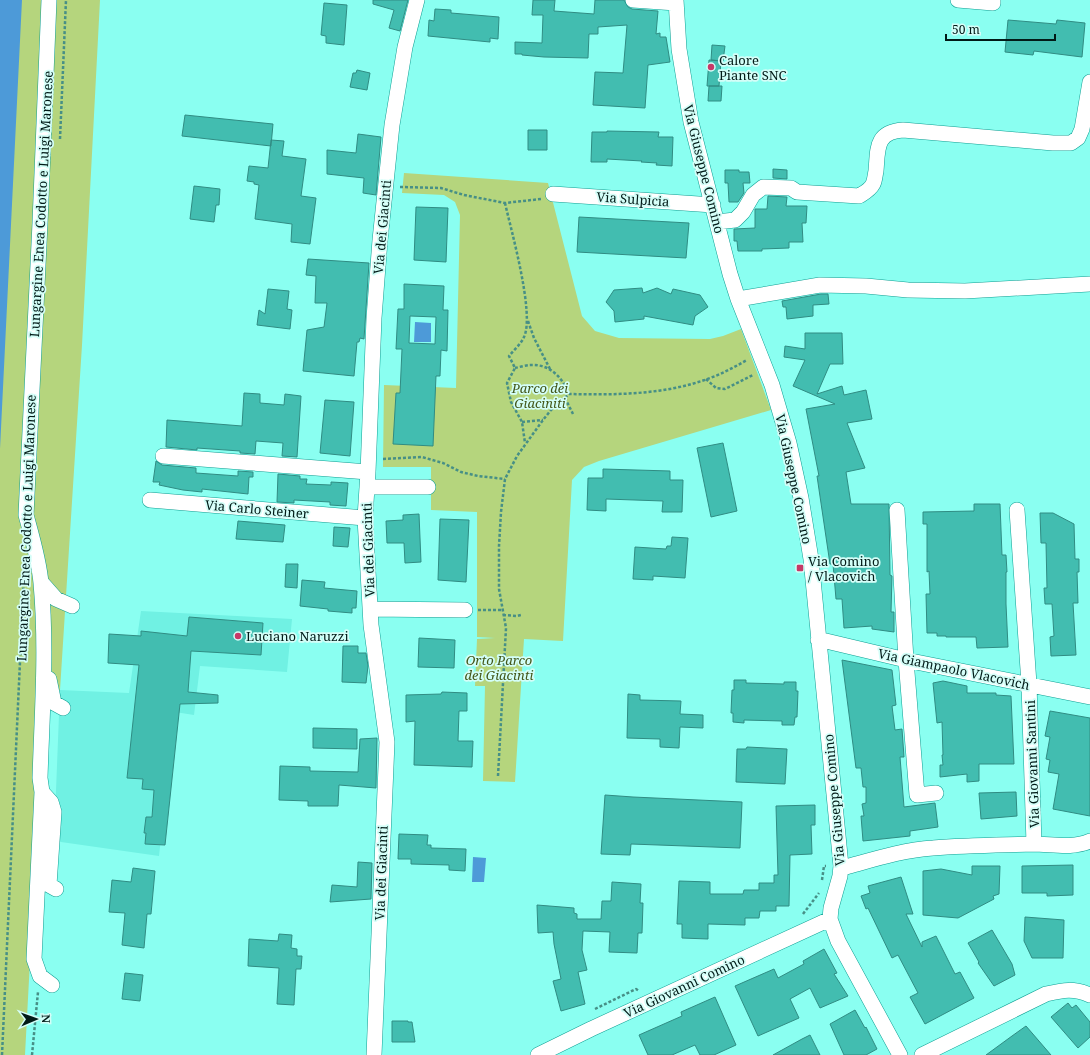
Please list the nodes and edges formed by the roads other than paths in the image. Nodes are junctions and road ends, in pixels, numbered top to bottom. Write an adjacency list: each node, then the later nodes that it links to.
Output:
1 (49, 0): 20 (street, Lungargine Enea Codotto e Luigi Maronese)
2 (417, 0): 14 (street, Via dei Giacinti)
3 (633, 0): 6 (street, Via Giuseppe Comino)
4 (958, 0): 5 (street)
5 (993, 0)
6 (676, 1): 9 (street, Via Giuseppe Comino)
7 (1090, 82): 10 (street)
8 (553, 194): 9 (street, Via Sulpicia)
9 (713, 204): 10 (street, Via Giuseppe Comino)
10 (717, 222): 12 (street, Via Giuseppe Comino)
11 (1090, 284): 12 (street)
12 (738, 299): 24 (street, Via Giuseppe Comino)
13 (162, 456): 14 (street)
14 (368, 473): 15 (street); 19 (street, Via dei Giacinti)
15 (428, 487)
16 (150, 500): 19 (street, Via Carlo Steiner)
17 (897, 510): 26 (street)
18 (1017, 510): 27 (street, Via Giovanni Santini)
19 (365, 518): 22 (street, Via dei Giacinti)
20 (41, 582): 21 (street); 25 (street, Lungargine Enea Codotto e Luigi Maronese)
21 (72, 606)
22 (370, 609): 23 (street); 39 (street, Via dei Giacinti)
23 (470, 610)
24 (818, 640): 26 (street, Via Giampaolo Vlacovich); 34 (street, Via Giuseppe Comino)
25 (44, 660): 29 (street); 30 (street)
26 (906, 660): 27 (street, Via Giampaolo Vlacovich); 31 (street)
27 (1029, 684): 28 (street, Via Giampaolo Vlacovich); 33 (street, Via Giovanni Santini)
28 (1090, 697)
29 (64, 708)
30 (42, 792): 35 (street); 37 (street)
31 (936, 793)
32 (1090, 841): 33 (street)
33 (1034, 844): 34 (street)
34 (841, 866): 36 (street, Via Giuseppe Comino)
35 (56, 889)
36 (830, 919): 40 (street, Via Giovanni Comino); 41 (street)
37 (52, 985)
38 (1090, 994): 42 (street)
39 (374, 1055)
40 (538, 1055)
41 (900, 1055)
42 (922, 1055)

